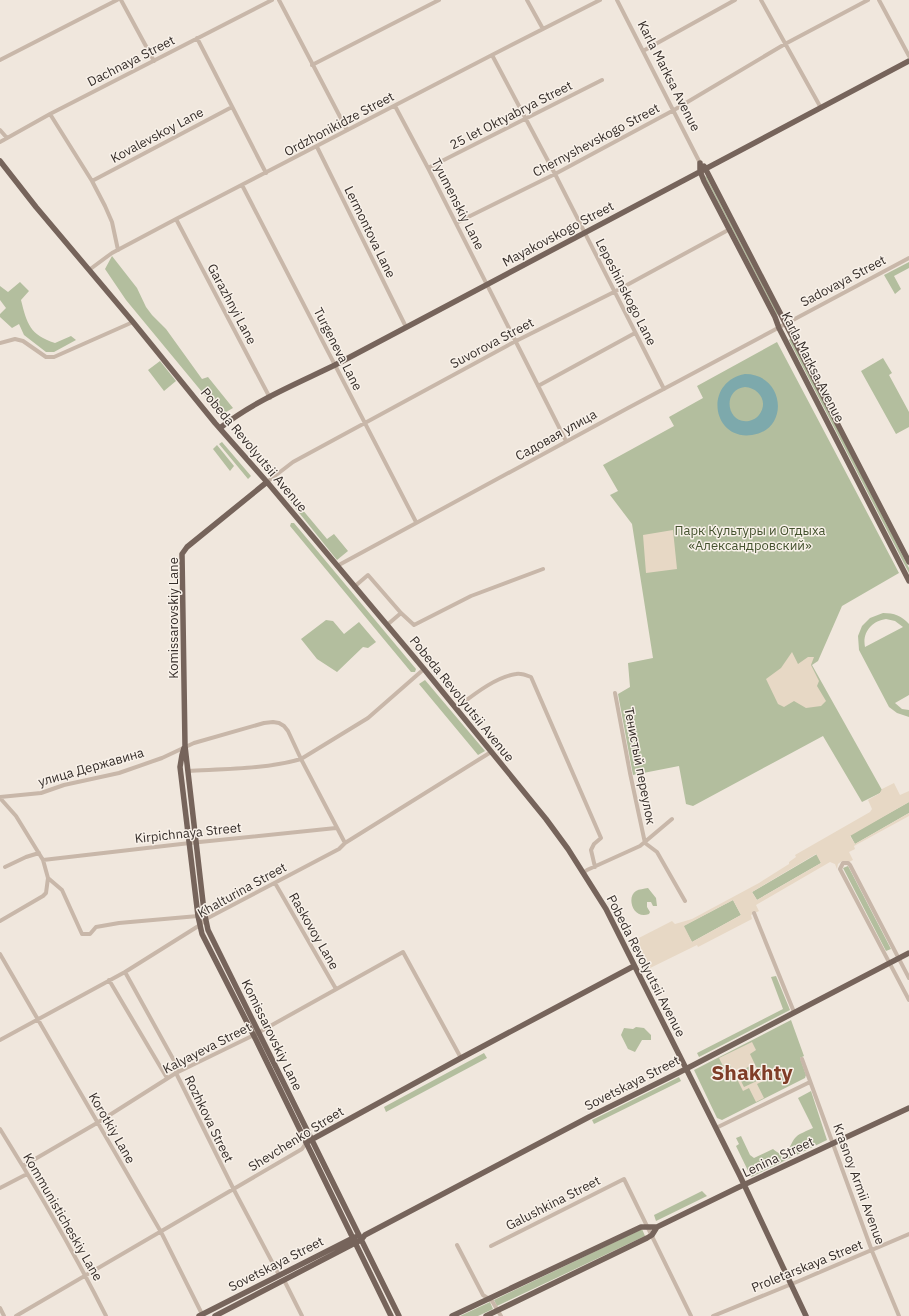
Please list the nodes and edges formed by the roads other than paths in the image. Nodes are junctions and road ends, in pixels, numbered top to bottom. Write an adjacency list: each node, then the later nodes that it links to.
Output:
1 (117, 0): 19 (street)
2 (121, 0): 20 (street)
3 (272, 0): 14 (street, Dachnaya Street)
4 (279, 0): 22 (street)
5 (439, 0): 22 (street)
6 (527, 0): 13 (street)
7 (600, 0): 13 (street, Ordzhonikidze Street)
8 (617, 0): 16 (street, Karla Marksa Avenue)
9 (734, 0): 16 (street)
10 (761, 0): 15 (street)
11 (868, 0): 15 (street, Chernyshevskogo Street)
12 (878, 0): 18 (street)
13 (543, 29): 17 (street, Ordzhonikidze Street)
14 (197, 38): 20 (street, Dachnaya Street); 25 (street)
15 (785, 44): 26 (street); 27 (street, Chernyshevskogo Street)
16 (643, 52): 27 (street, Karla Marksa Avenue)
17 (492, 55): 24 (street, Ordzhonikidze Street); 29 (street, Lepeshinskogo Lane)
18 (909, 56)
19 (0, 60)
20 (154, 61): 28 (street, Dachnaya Street)
21 (909, 62): 26 (main road, Mayakovskogo Street)
22 (312, 65): 31 (street)
23 (602, 80): 29 (street, 25 let Oktyabrya Street)
24 (395, 106): 31 (street, Ordzhonikidze Street); 37 (street, Tyumenskiy Lane)
25 (232, 107): 40 (street); 42 (street, Kovalevskoy Lane)
26 (821, 108): 38 (main road, Mayakovskogo Street)
27 (674, 110): 36 (street, Karla Marksa Avenue); 41 (street, Chernyshevskogo Street)
28 (50, 114): 32 (street, Dachnaya Street); 42 (street)
29 (526, 119): 37 (street, 25 let Oktyabrya Street); 41 (street, Lepeshinskogo Lane)
30 (0, 130): 32 (street)
31 (347, 130): 34 (street, Ordzhonikidze Street)
32 (7, 138): 33 (street, Dachnaya Street)
33 (0, 142)
34 (316, 147): 40 (street, Ordzhonikidze Street); 55 (street, Lermontova Lane)
35 (0, 161): 50 (main road, Pobeda Revolyutsii Avenue)
36 (700, 163): 38 (main road, Karla Marksa Avenue); 39 (main road, Karla Marksa Avenue)
37 (428, 168): 45 (street, Tyumenskiy Lane)
38 (706, 168): 39 (main road, Mayakovskogo Street); 54 (main road, Karla Marksa Avenue)
39 (700, 171): 46 (main road, Karla Marksa Avenue); 47 (main road, Mayakovskogo Street)
40 (266, 173): 43 (street, Ordzhonikidze Street)
41 (555, 174): 45 (street, Chernyshevskogo Street); 47 (street, Lepeshinskogo Lane)
42 (92, 181): 48 (street)
43 (242, 185): 44 (street, Ordzhonikidze Street); 60 (street, Turgeneva Lane)
44 (176, 219): 48 (street, Ordzhonikidze Street); 63 (street, Garazhnyi Lane)
45 (456, 223): 51 (street, Tyumenskiy Lane)
46 (730, 229): 52 (street, Suvorova Street); 56 (main road, Karla Marksa Avenue)
47 (585, 232): 51 (main road, Mayakovskogo Street); 52 (street, Lepeshinskogo Lane)
48 (118, 250): 50 (street, Ordzhonikidze Street)
49 (909, 258): 54 (street, Sadovaya Street)
50 (89, 270): 53 (main road, Pobeda Revolyutsii Avenue)
51 (487, 284): 55 (main road, Mayakovskogo Street); 58 (street, Tyumenskiy Lane)
52 (614, 292): 57 (street, Lepeshinskogo Lane); 58 (street, Suvorova Street)
53 (134, 322): 59 (street); 65 (main road, Pobeda Revolyutsii Avenue)
54 (786, 323): 56 (street, Садовая улица); 69 (main road, Karla Marksa Avenue)
55 (406, 326): 60 (main road, Mayakovskogo Street)
56 (779, 328): 62 (street, Садовая улица); 72 (main road, Karla Marksa Avenue)
57 (635, 333): 61 (street); 62 (street, Lepeshinskogo Lane)
58 (516, 341): 61 (street, Tyumenskiy Lane); 64 (street, Suvorova Street)
59 (0, 343)
60 (335, 365): 63 (main road, Mayakovskogo Street); 64 (street, Turgeneva Lane)
61 (538, 386): 66 (street, Tyumenskiy Lane)
62 (664, 389): 66 (street, Садовая улица)
63 (270, 398): 65 (main road, Mayakovskogo Street)
64 (365, 424): 67 (street, Suvorova Street); 68 (street, Turgeneva Lane)
65 (220, 428): 67 (main road, Pobeda Revolyutsii Avenue)
66 (566, 441): 68 (street, Садовая улица)
67 (267, 482): 70 (main road, Pobeda Revolyutsii Avenue); 79 (main road, Komissarovskiy Lane)
68 (416, 522): 70 (street, Садовая улица)
69 (909, 562)
70 (337, 566): 73 (main road, Pobeda Revolyutsii Avenue)
71 (542, 569): 74 (street)
72 (909, 581)
73 (354, 587): 74 (street); 75 (main road, Pobeda Revolyutsii Avenue)
74 (401, 613): 75 (street)
75 (387, 625): 76 (main road, Pobeda Revolyutsii Avenue)
76 (424, 669): 78 (main road, Pobeda Revolyutsii Avenue); 81 (street)
77 (615, 692): 89 (street, Тенистый переулок)
78 (456, 708): 80 (main road, Pobeda Revolyutsii Avenue); 93 (street)
79 (185, 746): 81 (street, улица Державина); 82 (main road, Komissarovskiy Lane); 83 (street, улица Державина); 87 (main road, Komissarovskiy Lane)
80 (491, 752): 88 (street, Khalturina Street); 94 (main road, Pobeda Revolyutsii Avenue)
81 (301, 759): 82 (street); 85 (street, улица Державина)
82 (188, 772): 86 (main road, Komissarovskiy Lane)
83 (0, 797): 90 (street)
84 (672, 819): 89 (street)
85 (336, 828): 86 (street, Kirpichnaya Street); 88 (street, улица Державина)
86 (197, 842): 87 (street, Kirpichnaya Street); 100 (main road, Komissarovskiy Lane)
87 (190, 843): 91 (street, Kirpichnaya Street); 99 (main road, Komissarovskiy Lane)
88 (345, 843): 96 (street, Khalturina Street)
89 (645, 843): 93 (street); 97 (street)
90 (39, 854): 91 (street); 92 (street)
91 (43, 860): 95 (street)
92 (5, 867)
93 (595, 867): 94 (street)
94 (583, 873): 108 (main road, Pobeda Revolyutsii Avenue)
95 (48, 878): 99 (street); 101 (street)
96 (275, 883): 100 (street, Khalturina Street); 112 (street, Raskovoy Lane)
97 (685, 902)
98 (754, 913): 114 (street)
99 (198, 916): 102 (main road, Komissarovskiy Lane)
100 (206, 919): 102 (street, Khalturina Street); 116 (main road, Komissarovskiy Lane)
101 (0, 921)
102 (200, 925): 109 (street, Khalturina Street); 116 (main road, Komissarovskiy Lane)
103 (909, 953): 105 (main road, Sovetskaya Street)
104 (0, 954): 106 (street, Korotkiy Lane)
105 (899, 958): 107 (main road, Sovetskaya Street); 107 (street); 110 (street)
106 (2, 961): 115 (street, Korotkiy Lane)
107 (890, 962): 113 (street); 114 (main road, Sovetskaya Street)
108 (634, 966): 118 (main road, Shevchenko Street); 120 (main road, Pobeda Revolyutsii Avenue)
109 (125, 972): 111 (street, Khalturina Street); 121 (street, Rozhkova Street)
110 (909, 978)
111 (109, 980): 115 (street, Khalturina Street); 122 (street)
112 (336, 989): 116 (street, Kalyayeva Street); 118 (street, Kalyayeva Street)
113 (909, 1000)
114 (794, 1012): 120 (main road, Sovetskaya Street)
115 (38, 1019): 117 (street, Khalturina Street); 125 (street, Korotkiy Lane)
116 (257, 1034): 121 (street, Kalyayeva Street); 128 (main road, Komissarovskiy Lane); 130 (main road, Komissarovskiy Lane)
117 (0, 1040)
118 (461, 1058): 128 (main road, Shevchenko Street)
119 (802, 1059): 123 (street, Krasnoy Armii Avenue)
120 (686, 1068): 126 (main road, Pobeda Revolyutsii Avenue); 141 (main road, Sovetskaya Street)
121 (176, 1073): 122 (street, Kalyayeva Street); 135 (street, Rozhkova Street)
122 (167, 1078): 125 (street, Kalyayeva Street)
123 (810, 1082): 126 (street); 129 (street, Krasnoy Armii Avenue)
124 (909, 1108): 129 (main road, Lenina Street)
125 (98, 1123): 131 (street, Kalyayeva Street); 138 (street, Korotkiy Lane)
126 (716, 1128): 133 (main road, Pobeda Revolyutsii Avenue)
127 (0, 1129): 131 (street, Kommunisticheskiy Lane)
128 (311, 1139): 130 (main road, Shevchenko Street); 141 (main road, Komissarovskiy Lane)
129 (833, 1143): 133 (main road, Lenina Street); 144 (street, Krasnoy Armii Avenue)
130 (306, 1144): 135 (street, Shevchenko Street); 141 (main road, Komissarovskiy Lane)
131 (23, 1166): 132 (street, Kommunisticheskiy Lane)
132 (28, 1174): 134 (street); 146 (street, Kommunisticheskiy Lane)
133 (744, 1185): 137 (main road, Lenina Street); 148 (main road, Pobeda Revolyutsii Avenue)
134 (0, 1188)
135 (234, 1190): 138 (street, Shevchenko Street); 145 (street, Rozhkova Street)
136 (647, 1226): 137 (main road); 140 (street); 143 (street, Galushkina Street); 149 (main road)
137 (657, 1227): 140 (main road)
138 (160, 1232): 146 (street, Shevchenko Street); 152 (street, Korotkiy Lane)
139 (909, 1234): 144 (street, Proletarskaya Street)
140 (652, 1235): 151 (main road); 163 (street)
141 (359, 1238): 145 (main road, Sovetskaya Street); 147 (main road, Sovetskaya Street); 158 (main road, Komissarovskiy Lane); 159 (main road, Komissarovskiy Lane)
142 (457, 1245): 149 (street)
143 (491, 1246)
144 (872, 1251): 148 (street, Proletarskaya Street); 166 (street, Krasnoy Armii Avenue)
145 (279, 1275): 152 (main road, Sovetskaya Street)
146 (86, 1276): 154 (street, Shevchenko Street); 155 (street, Kommunisticheskiy Lane)
147 (284, 1280): 156 (main road, Sovetskaya Street); 157 (street)
148 (791, 1284): 164 (street, Proletarskaya Street); 165 (main road, Pobeda Revolyutsii Avenue)
149 (489, 1298): 151 (street); 160 (main road)
150 (0, 1308): 153 (street)
151 (497, 1310): 161 (main road); 162 (street)
152 (200, 1315)
153 (4, 1316)
154 (16, 1316)
155 (106, 1316)
156 (215, 1316)
157 (302, 1316)
158 (391, 1316)
159 (399, 1316)
160 (452, 1316)
161 (486, 1316)
162 (501, 1316)
163 (691, 1316)
164 (713, 1316)
165 (806, 1316)
166 (899, 1316)

